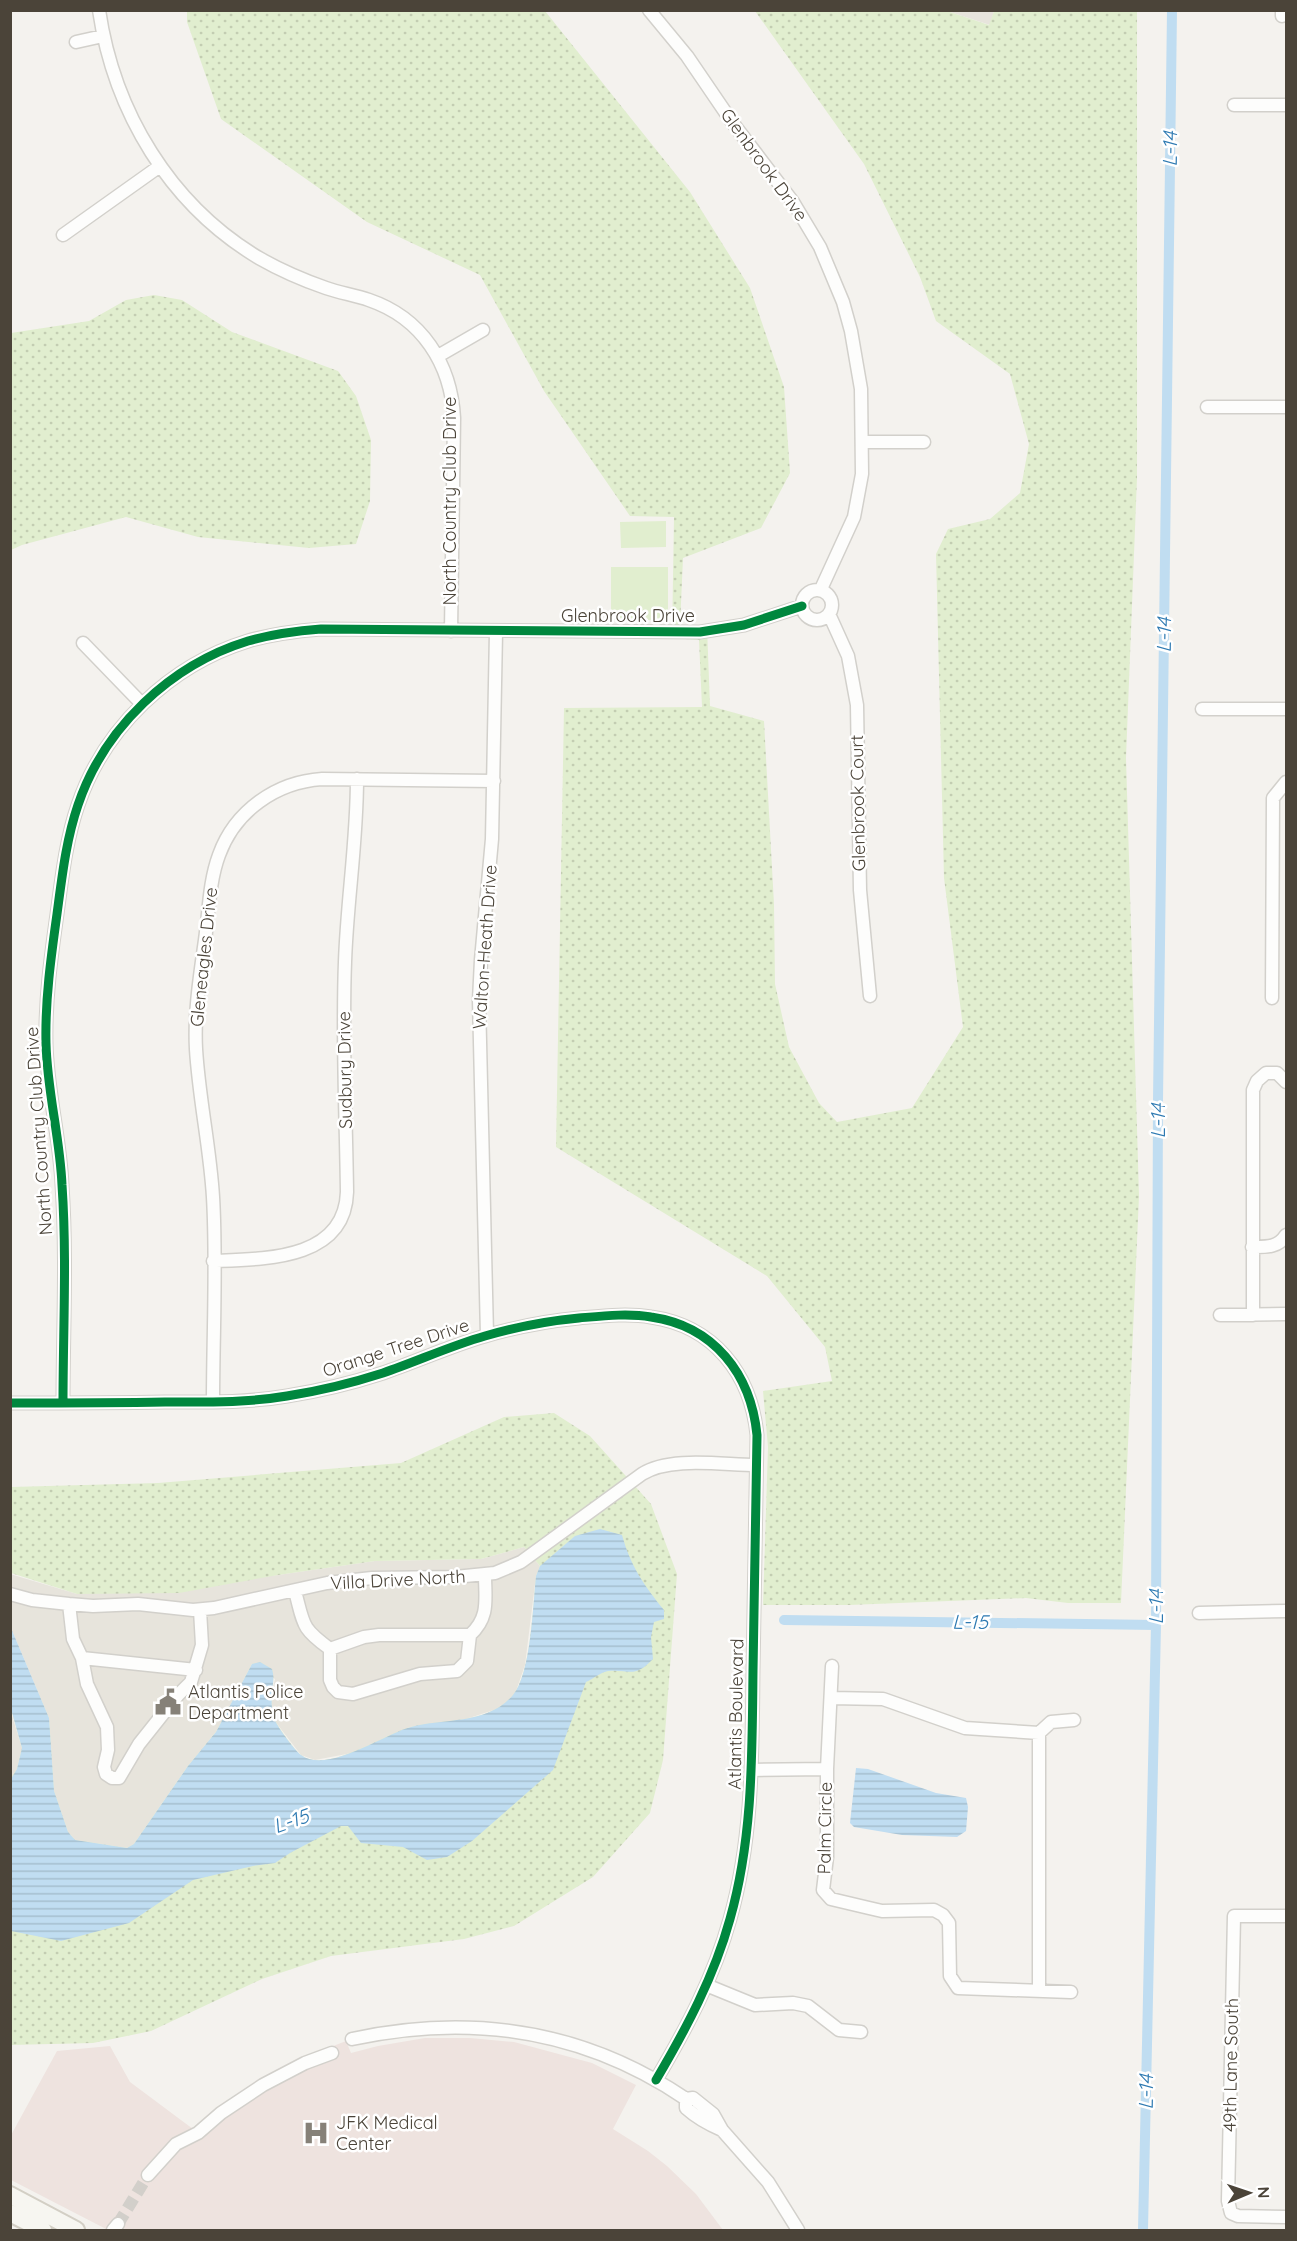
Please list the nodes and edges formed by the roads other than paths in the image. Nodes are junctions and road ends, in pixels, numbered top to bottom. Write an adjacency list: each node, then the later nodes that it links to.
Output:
1 (99, 10): 3 (street, North Country Club Drive)
2 (649, 10): 13 (street, Glenbrook Drive)
3 (103, 36): 4 (street); 7 (street, North Country Club Drive)
4 (76, 42)
5 (1234, 105): 6 (street)
6 (1287, 105)
7 (160, 166): 8 (street); 10 (street, North Country Club Drive)
8 (63, 235)
9 (483, 330): 10 (street)
10 (438, 356): 18 (street, North Country Club Drive)
11 (1207, 407): 12 (street)
12 (1287, 407)
13 (862, 442): 14 (street); 15 (street, Glenbrook Drive)
14 (924, 442)
15 (821, 590): 16 (street, Glenbrook Drive); 17 (street)
16 (802, 606): 17 (street); 19 (street, Glenbrook Drive)
17 (829, 614): 27 (street, Glenbrook Court)
18 (451, 631): 19 (street, Glenbrook Drive); 21 (street, North Country Club Drive)
19 (496, 632): 25 (street, Walton-Heath Drive)
20 (83, 643): 21 (street)
21 (142, 704): 40 (street, North Country Club Drive)
22 (1202, 709): 23 (street)
23 (1287, 709)
24 (357, 779): 25 (street, Gleneagles Drive); 32 (street, Gleneagles Drive); 32 (street, Sudbury Drive)
25 (494, 781): 36 (street, Walton-Heath Drive)
26 (1287, 782): 28 (street)
27 (870, 996)
28 (1272, 998)
29 (1287, 1082): 31 (street)
30 (1287, 1236): 31 (street)
31 (1252, 1247): 34 (street)
32 (213, 1261): 38 (street, Gleneagles Drive)
33 (1287, 1314): 34 (street)
34 (1252, 1315): 35 (street)
35 (1220, 1316)
36 (487, 1335): 37 (street, Orange Tree Drive); 38 (street, Orange Tree Drive)
37 (711, 1343): 41 (street, Atlantis Boulevard)
38 (213, 1402): 40 (street, Orange Tree Drive)
39 (10, 1403): 40 (street, Orange Tree Drive)
40 (63, 1403)
41 (756, 1465): 42 (street, Villa Drive North); 58 (street, Atlantis Boulevard)
42 (485, 1575): 43 (street, Villa Drive North); 49 (street)
43 (295, 1591): 46 (street, Villa Drive North); 50 (street)
44 (10, 1594): 45 (street, Villa Drive North)
45 (69, 1604): 46 (street, Villa Drive North); 51 (street)
46 (200, 1610): 53 (street)
47 (1287, 1611): 48 (street)
48 (1199, 1613)
49 (470, 1635): 50 (street); 50 (street)
50 (330, 1649)
51 (82, 1658): 53 (street); 53 (street)
52 (832, 1666): 54 (street, Palm Circle)
53 (196, 1670)
54 (831, 1698): 56 (street); 57 (street, Palm Circle)
55 (1074, 1720): 56 (street)
56 (1039, 1733): 61 (street)
57 (826, 1769): 58 (street, Palm Circle); 61 (street, Palm Circle)
58 (752, 1770): 60 (street, Atlantis Boulevard)
59 (1287, 1916): 70 (street, 49th Lane South)
60 (706, 1985): 63 (street); 66 (street, Atlantis Boulevard)
61 (1039, 1991): 62 (street, Palm Circle)
62 (1071, 1992)
63 (861, 2032)
64 (352, 2039): 66 (street)
65 (332, 2053): 67 (street)
66 (656, 2080): 75 (street)
67 (148, 2175)
68 (10, 2195): 74 (main road)
69 (10, 2213): 73 (main road)
70 (1287, 2217)
71 (10, 2223): 72 (main road)
72 (24, 2230)
73 (43, 2230)
74 (76, 2230)
75 (798, 2230)

